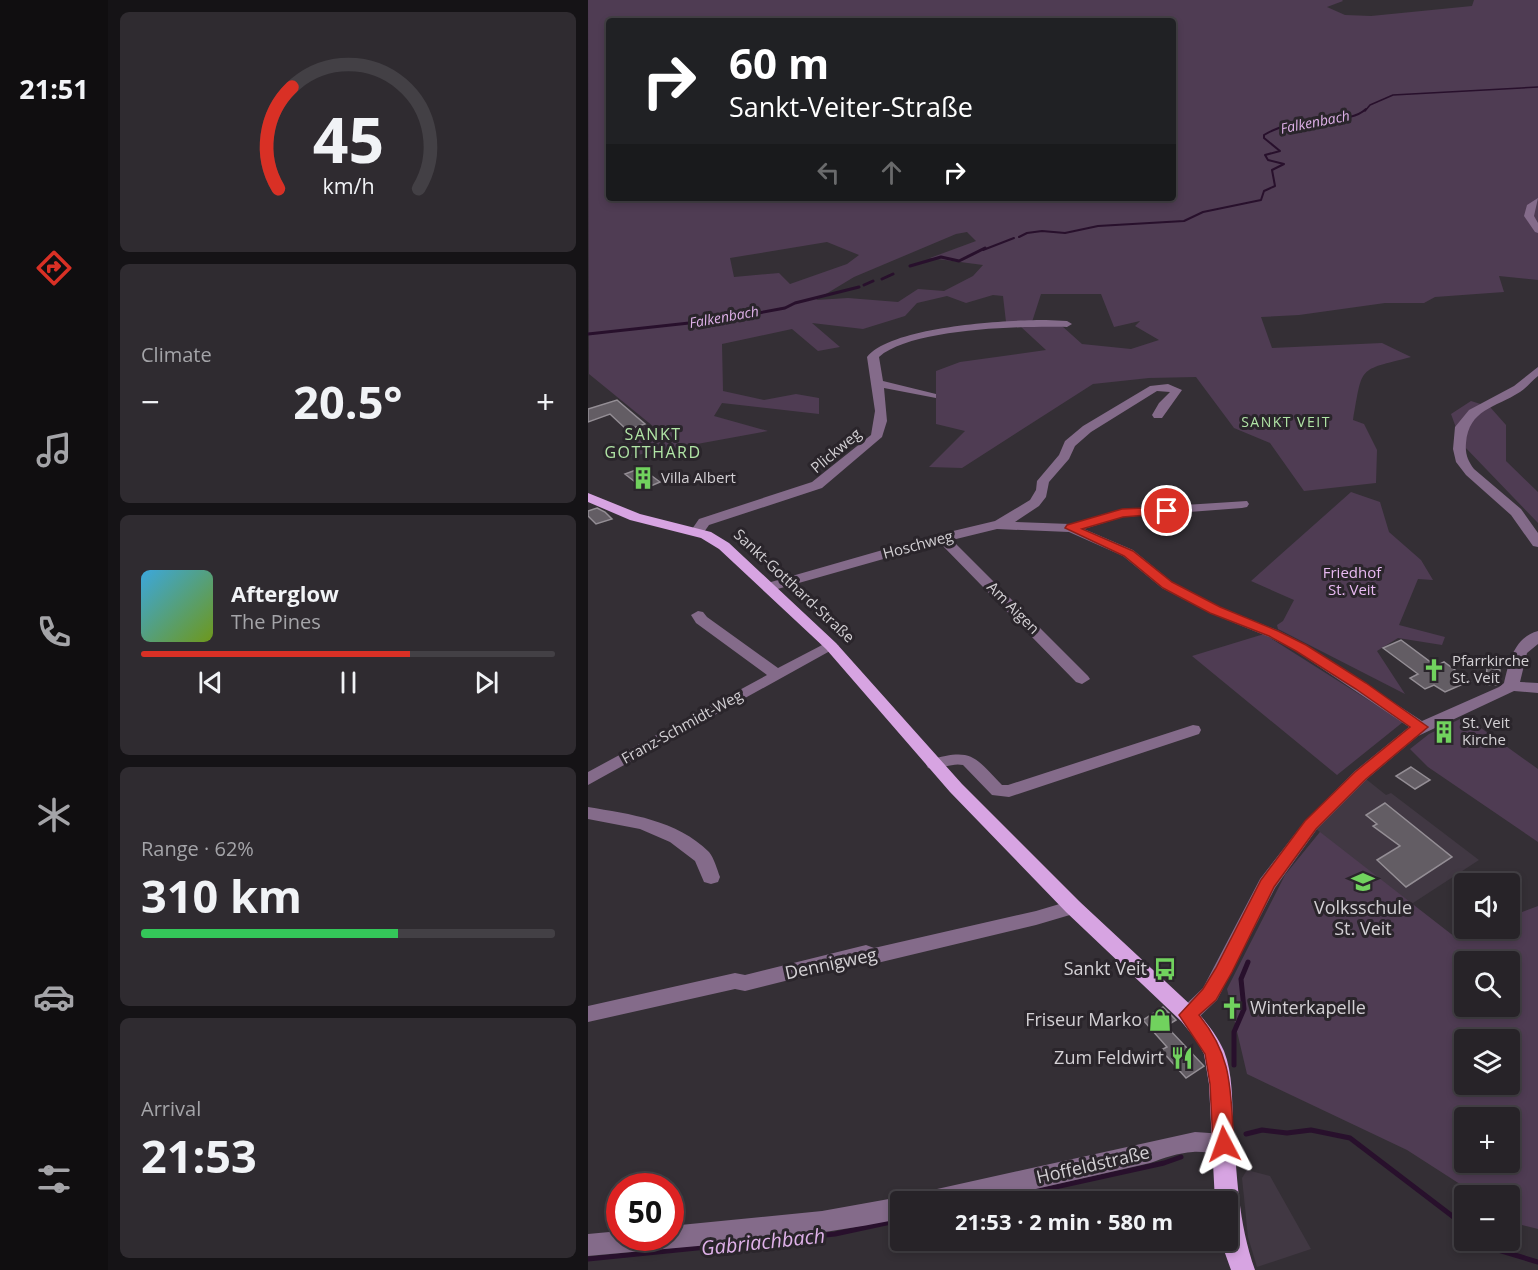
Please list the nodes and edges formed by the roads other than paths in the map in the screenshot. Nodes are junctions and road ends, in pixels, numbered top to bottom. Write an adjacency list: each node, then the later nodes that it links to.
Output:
1 (1538, 201): 2 (street)
2 (1538, 230)
3 (1067, 324): 5 (street, Plickweg)
4 (1538, 370): 14 (street)
5 (876, 383): 6 (street); 12 (street, Plickweg)
6 (932, 396)
7 (1158, 415): 10 (street)
8 (588, 497): 12 (main road, Sankt-Gotthard-Straße)
9 (1242, 504): 11 (street, Hoschweg)
10 (997, 525): 11 (street, Hoschweg); 13 (street, Hoschweg)
11 (1071, 528): 23 (street, Hoschweg)
12 (697, 532): 15 (main road, Sankt-Gotthard-Straße)
13 (943, 538): 15 (street, Hoschweg); 20 (street, Am Aigen)
14 (1538, 543)
15 (769, 587): 18 (main road, Sankt-Gotthard-Straße)
16 (698, 615): 19 (street)
17 (1538, 636): 22 (street)
18 (831, 646): 19 (street, Franz-Schmidt-Weg); 25 (main road, Sankt-Gotthard-Straße)
19 (776, 674): 26 (street, Franz-Schmidt-Weg)
20 (1082, 679)
21 (1538, 688): 22 (street)
22 (1506, 689): 23 (street)
23 (1420, 727): 31 (street)
24 (1193, 730): 25 (street)
25 (934, 764): 29 (main road, Sankt-Gotthard-Straße)
26 (588, 779)
27 (588, 813): 28 (street)
28 (711, 877)
29 (1073, 907): 30 (street, Dennigweg); 31 (main road, Sankt-Gotthard-Straße)
30 (588, 1014)
31 (1188, 1015): 32 (main road, Sankt-Gotthard-Straße)
32 (1224, 1144): 33 (street, Hoffeldstraße); 34 (main road, Sankt-Gotthard-Straße)
33 (978, 1191)
34 (1226, 1191)
35 (890, 1210): 36 (street)
36 (588, 1245)
37 (1236, 1251): 38 (main road)
38 (1243, 1270)

